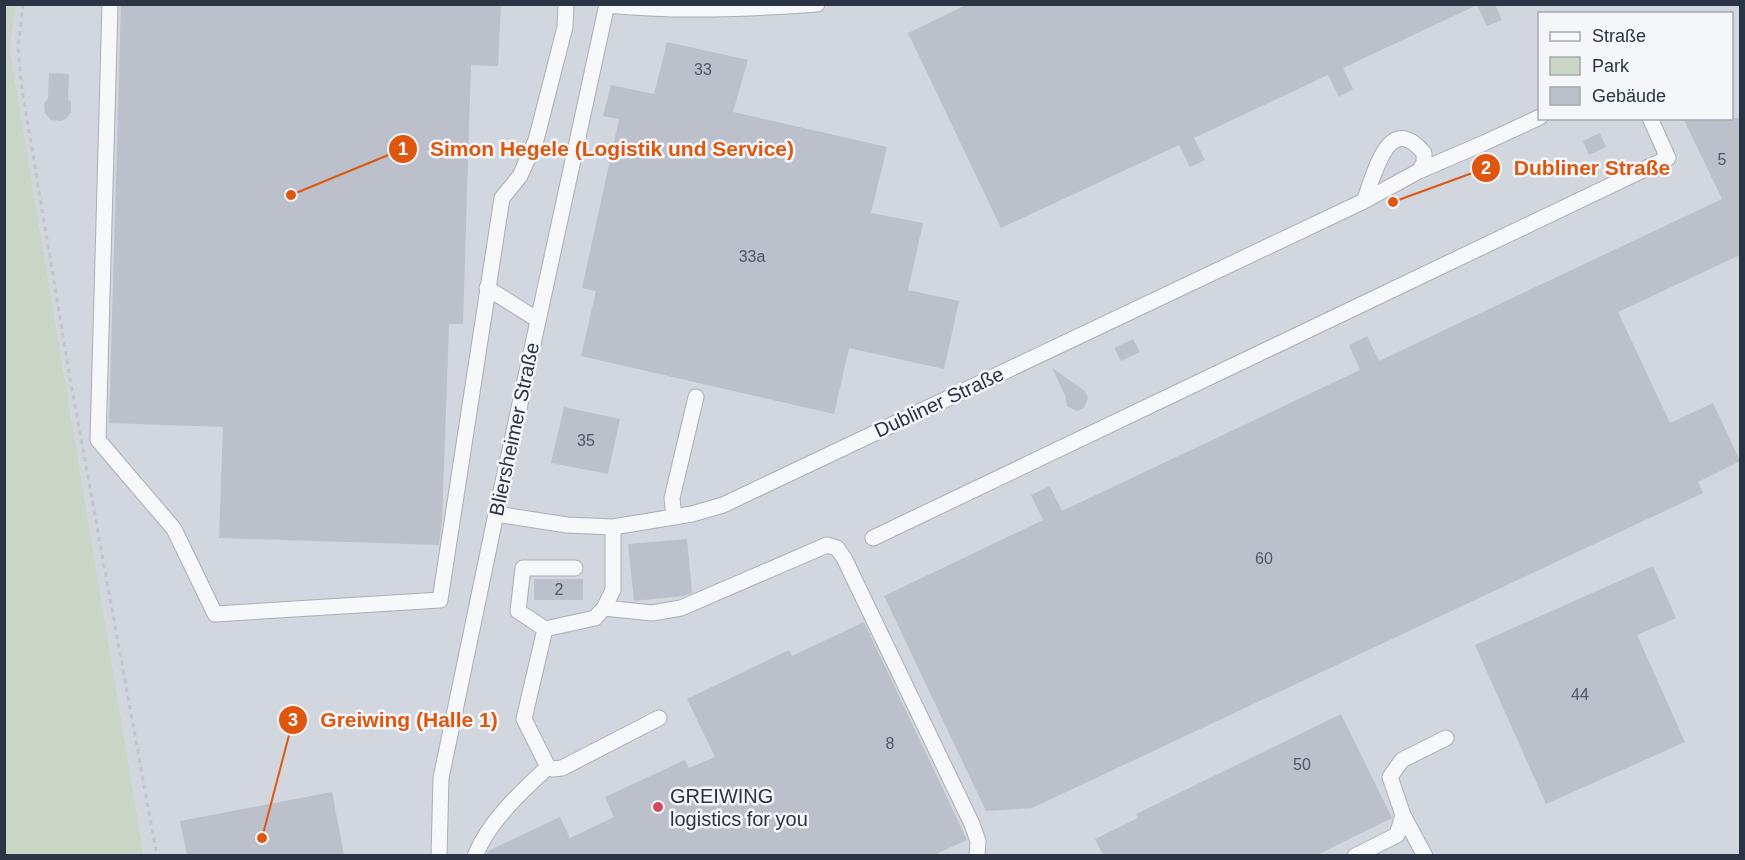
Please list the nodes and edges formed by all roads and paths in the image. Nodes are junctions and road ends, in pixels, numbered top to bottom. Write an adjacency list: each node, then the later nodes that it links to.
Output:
1 (23, 4): 24 (path)
2 (110, 4): 10 (street)
3 (566, 4): 10 (street)
4 (817, 4): 5 (street)
5 (607, 5): 11 (street, Bliersheimer Straße)
6 (1538, 117): 8 (street, Dubliner Straße)
7 (1651, 120): 16 (street)
8 (1419, 171): 9 (street, Dubliner Straße); 9 (street)
9 (1364, 201): 14 (street, Dubliner Straße)
10 (487, 288): 11 (street)
11 (538, 320): 13 (street, Bliersheimer Straße)
12 (696, 397): 14 (street)
13 (496, 514): 15 (street, Dubliner Straße); 25 (street, Bliersheimer Straße)
14 (674, 517): 15 (street, Dubliner Straße)
15 (613, 527): 18 (street)
16 (873, 538)
17 (575, 568): 19 (street)
18 (604, 608): 19 (street); 27 (street)
19 (545, 629): 22 (street)
20 (659, 718): 22 (street)
21 (1446, 738): 23 (street)
22 (548, 767): 26 (street)
23 (1403, 815): 28 (street); 29 (street)
24 (157, 855)
25 (439, 855)
26 (475, 855)
27 (977, 855)
28 (1355, 855)
29 (1425, 855)

